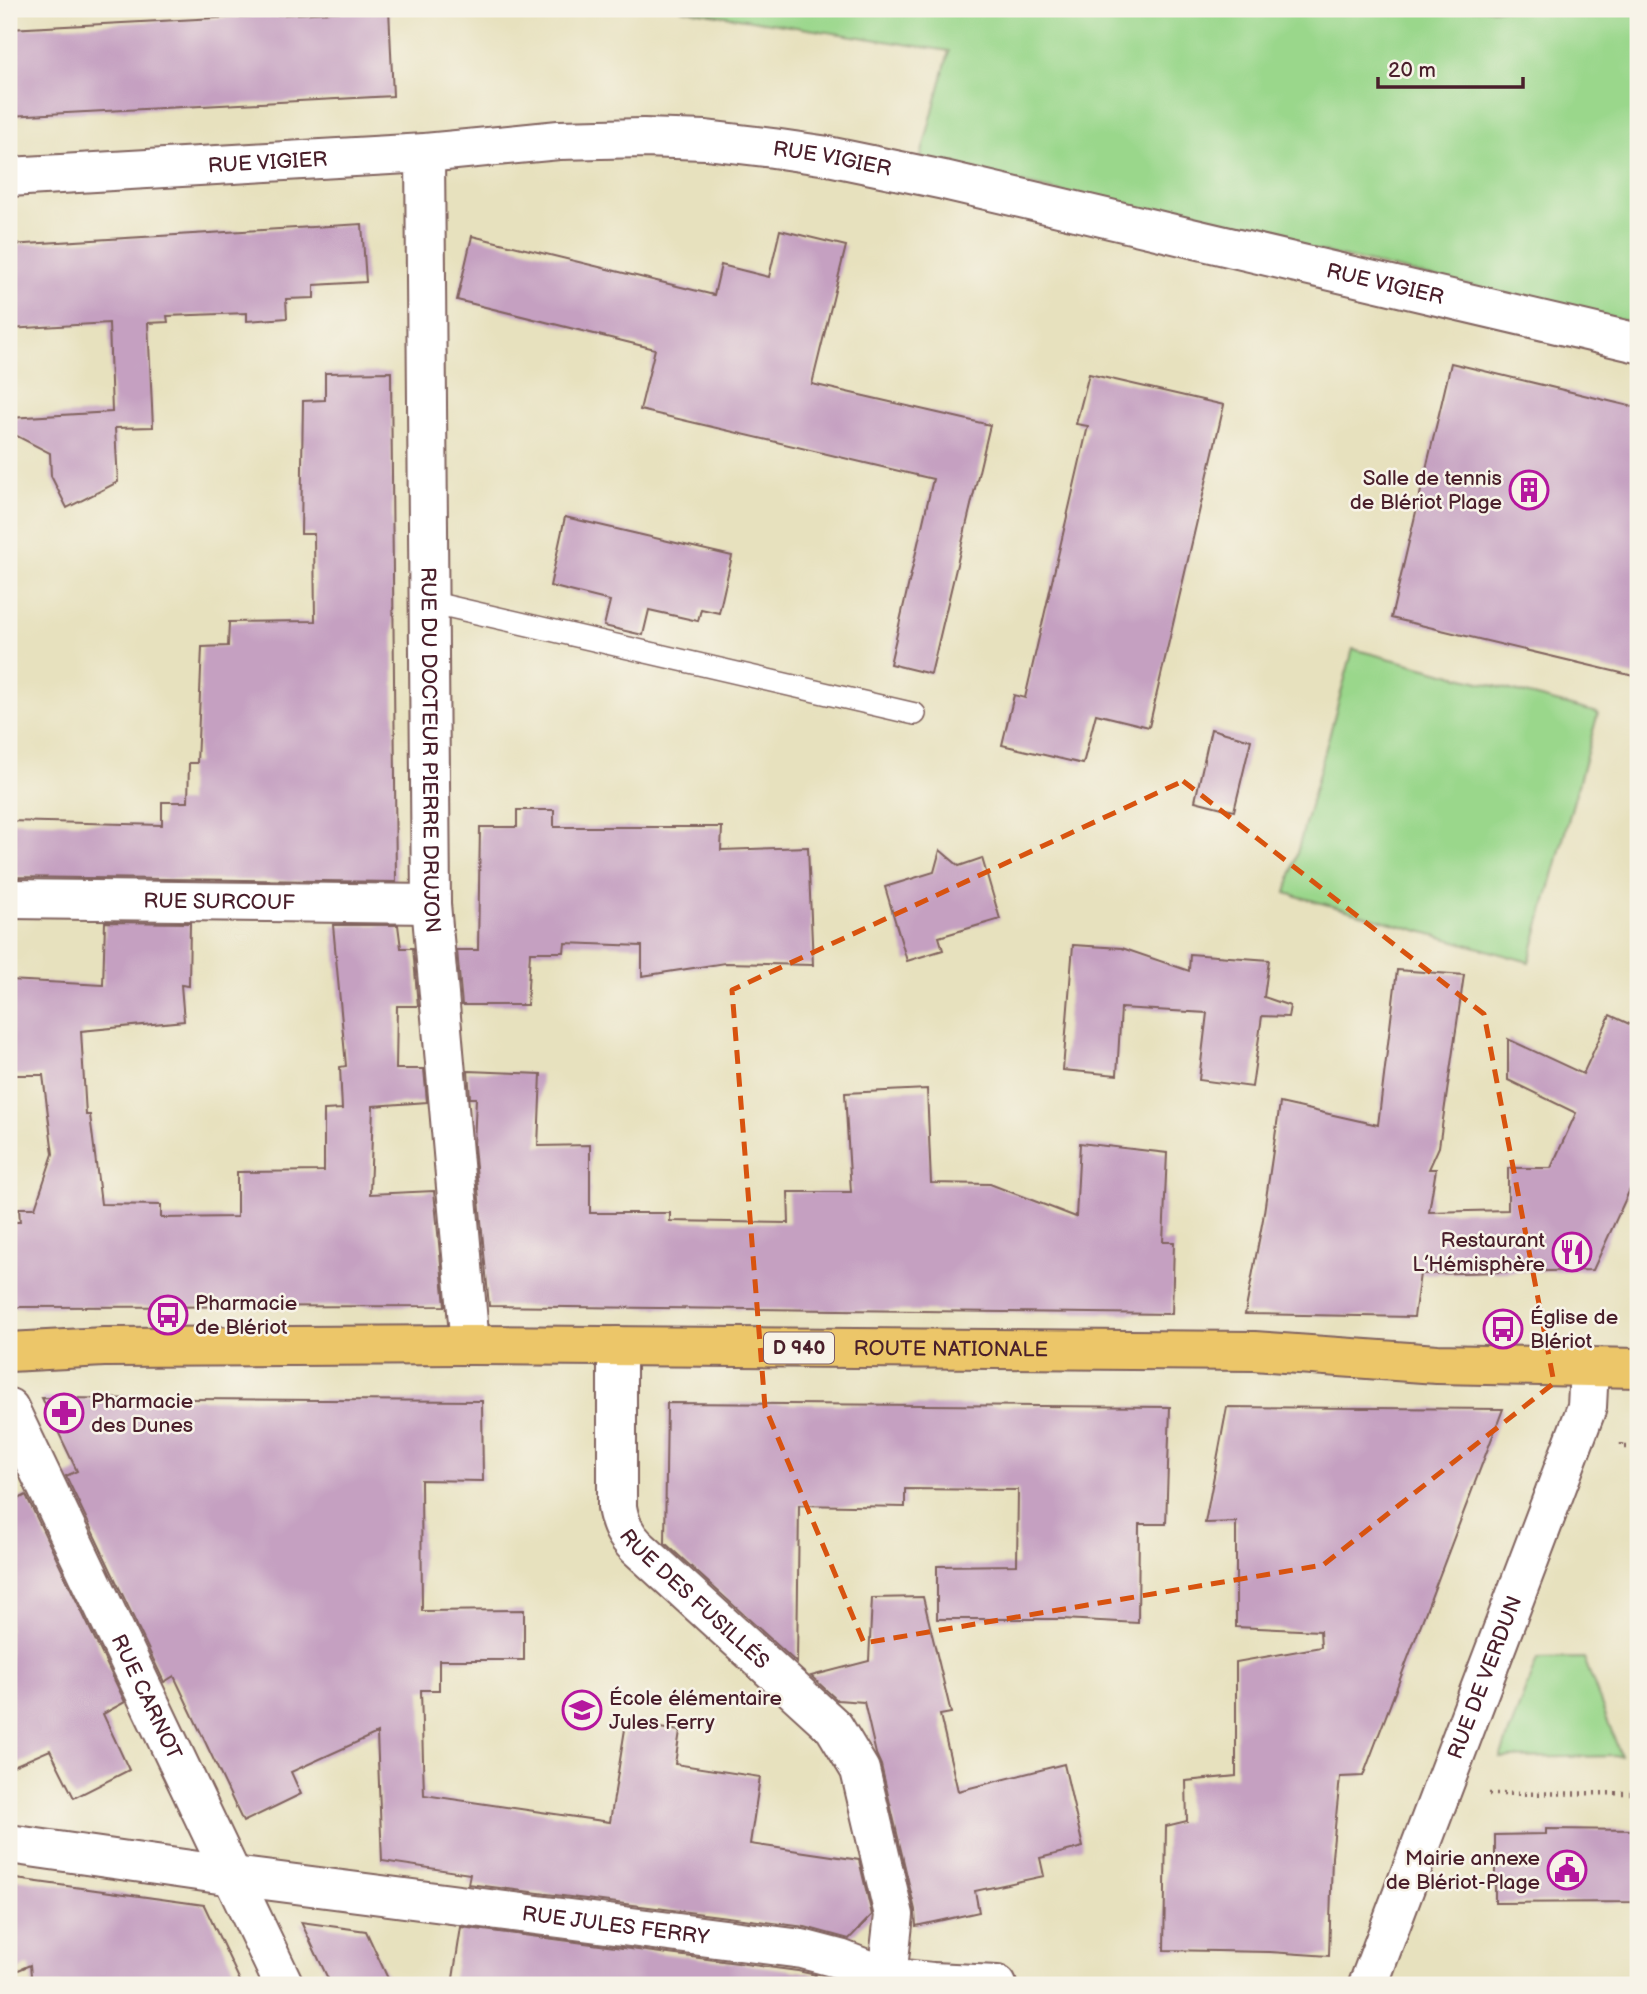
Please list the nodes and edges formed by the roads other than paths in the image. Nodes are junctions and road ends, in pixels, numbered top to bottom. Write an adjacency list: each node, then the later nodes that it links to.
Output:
1 (425, 153): 2 (street, RUE VIGIER); 3 (street, RUE VIGIER); 4 (street, RUE DU DOCTEUR PIERRE DRUJON)
2 (9, 177)
3 (1638, 343)
4 (429, 602): 5 (lane); 7 (street, RUE DU DOCTEUR PIERRE DRUJON)
5 (915, 714)
6 (9, 899): 7 (street, RUE SURCOUF)
7 (431, 904): 8 (street, RUE DU DOCTEUR PIERRE DRUJON)
8 (470, 1345): 9 (main road, ROUTE NATIONALE / D 940); 10 (main road, ROUTE NATIONALE / D 940)
9 (617, 1346): 11 (main road, ROUTE NATIONALE / D 940); 16 (street, RUE DES FUSILLÉS)
10 (9, 1352)
11 (1589, 1368): 12 (main road, ROUTE NATIONALE / D 940); 20 (street, RUE DE VERDUN)
12 (1638, 1368)
13 (9, 1408): 15 (street, RUE CARNOT)
14 (9, 1844): 15 (street, RUE JULES FERRY)
15 (233, 1876): 16 (street, RUE JULES FERRY); 18 (street, RUE CARNOT)
16 (887, 1977): 17 (street, RUE JULES FERRY)
17 (932, 1984): 19 (street, RUE JULES FERRY)
18 (284, 1985)
19 (997, 1985)
20 (1367, 1985)

